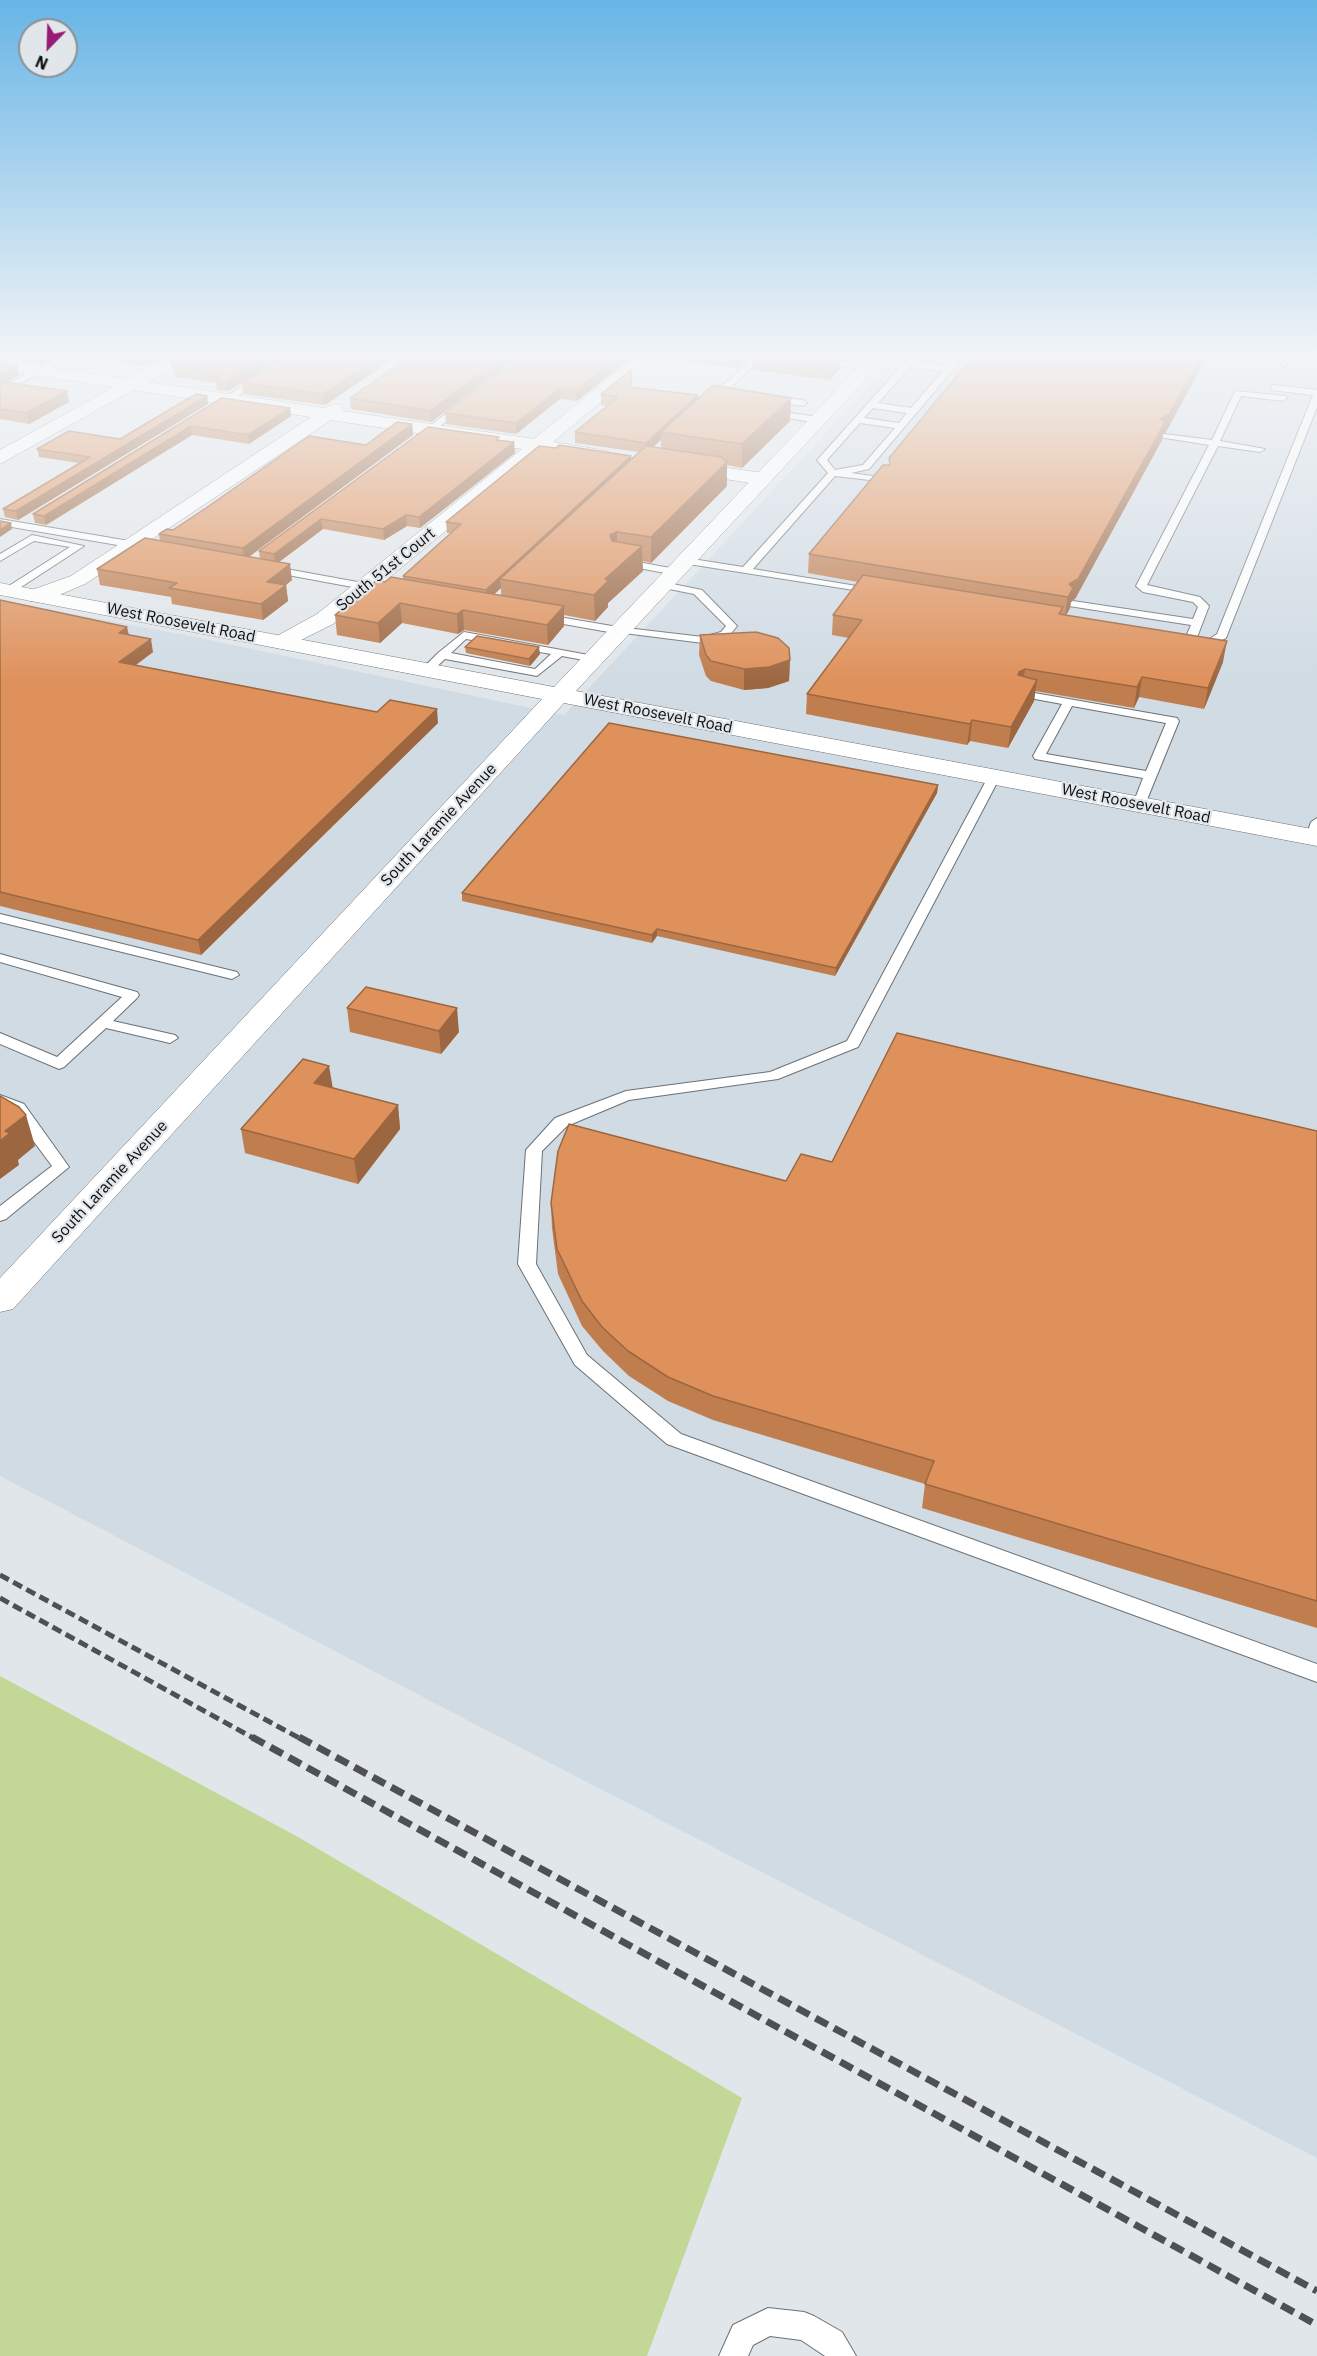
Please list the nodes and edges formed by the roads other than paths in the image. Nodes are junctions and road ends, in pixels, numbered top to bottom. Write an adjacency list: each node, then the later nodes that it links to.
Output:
1 (258, 463): 13 (main road)
2 (519, 463): 19 (main road, South 51st Court)
3 (778, 463): 10 (main road, South Laramie Avenue)
4 (824, 463): 9 (lane)
5 (869, 463): 9 (lane)
6 (1205, 463): 25 (lane)
7 (1290, 463): 29 (lane)
8 (669, 465): 10 (main road)
9 (833, 473): 11 (lane); 17 (lane)
10 (763, 479): 18 (main road, South Laramie Avenue)
11 (884, 480)
12 (0, 522): 13 (lane)
13 (141, 546): 22 (main road)
14 (0, 558): 20 (lane)
15 (617, 562): 18 (lane)
16 (258, 567): 19 (lane)
17 (745, 571): 18 (lane); 21 (lane)
18 (675, 573): 26 (main road, South Laramie Avenue); 26 (lane)
19 (377, 588): 28 (main road, South 51st Court)
20 (4, 590): 22 (main road, West Roosevelt Road)
21 (884, 594)
22 (37, 596): 28 (main road, West Roosevelt Road)
23 (1073, 603): 25 (lane)
24 (531, 615): 26 (lane)
25 (1197, 623): 29 (lane)
26 (621, 630): 31 (main road, South Laramie Avenue)
27 (1166, 639): 29 (lane)
28 (283, 642): 32 (main road, West Roosevelt Road)
29 (1189, 643)
30 (559, 653): 31 (lane); 32 (lane); 32 (lane)
31 (594, 659): 34 (main road, South Laramie Avenue)
32 (434, 662): 34 (main road, West Roosevelt Road)
33 (1023, 694): 35 (lane)
34 (559, 695): 37 (main road, West Roosevelt Road); 48 (main road, South Laramie Avenue)
35 (1069, 702): 36 (lane); 36 (lane)
36 (1151, 776): 38 (lane)
37 (994, 777): 38 (main road, West Roosevelt Road); 49 (lane)
38 (1139, 804): 39 (main road, West Roosevelt Road)
39 (1316, 832)
40 (0, 918): 42 (lane)
41 (0, 958): 43 (lane)
42 (232, 975)
43 (104, 1023): 44 (lane); 45 (lane)
44 (0, 1038)
45 (170, 1038)
46 (0, 1100): 47 (lane)
47 (0, 1215)
48 (0, 1300)
49 (1317, 1673)
50 (734, 2356): 51 (lane)
51 (842, 2356)

